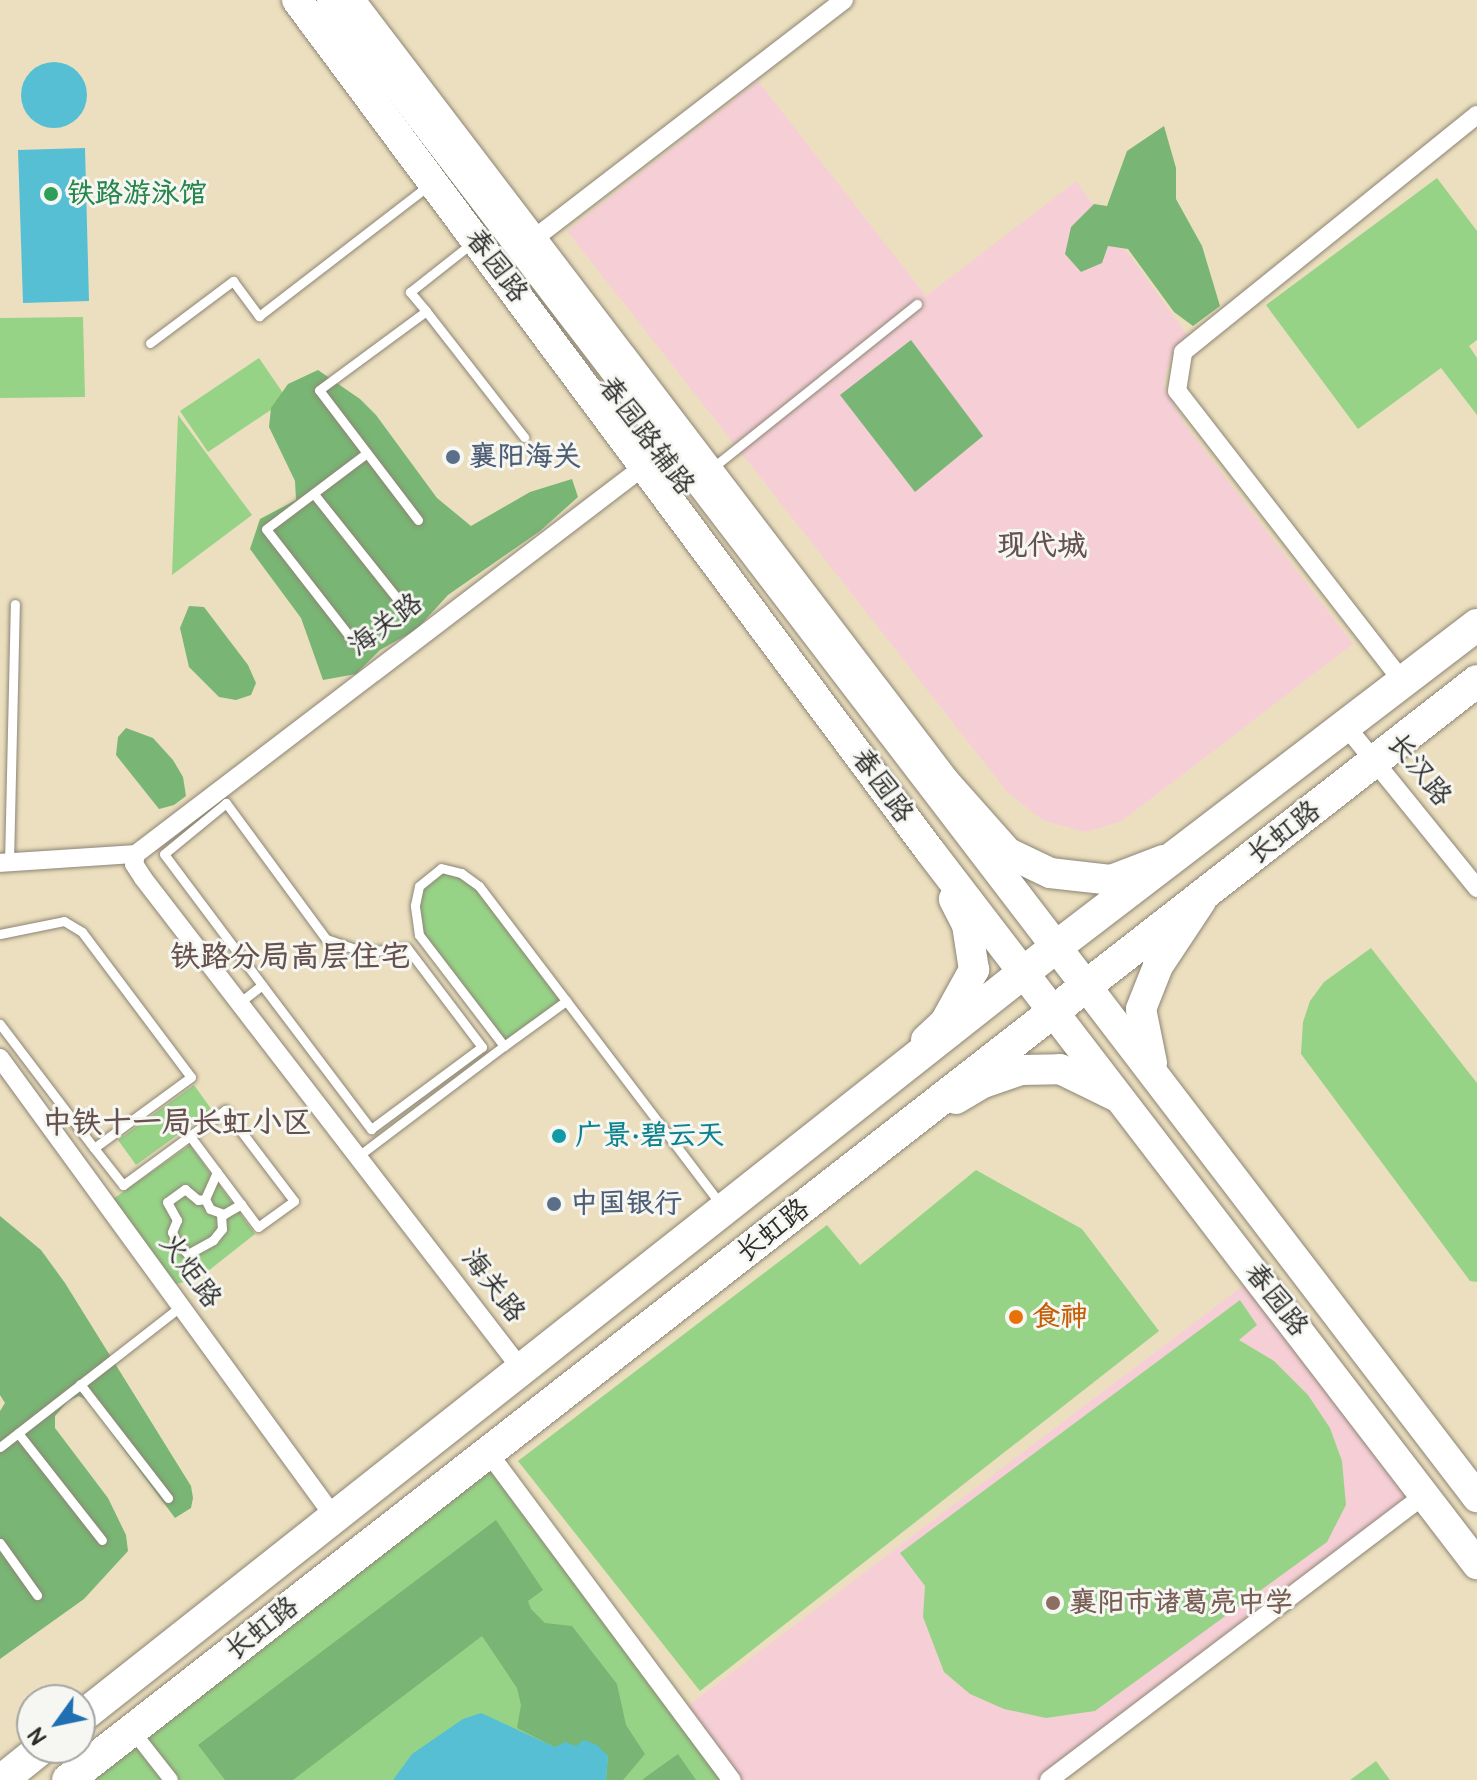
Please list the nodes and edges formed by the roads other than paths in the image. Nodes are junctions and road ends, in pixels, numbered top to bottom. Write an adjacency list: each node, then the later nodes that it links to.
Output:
1 (282, 0): 7 (street, 春园路辅路)
2 (297, 0): 16 (main road, 春园路)
3 (332, 0): 14 (main road, 春园路)
4 (353, 0): 8 (street, 春园路辅路)
5 (844, 0): 8 (street)
6 (1477, 115): 25 (street)
7 (424, 189): 9 (street, 春园路辅路); 12 (lane)
8 (535, 238): 17 (street, 春园路辅路)
9 (467, 247): 11 (lane); 16 (street, 春园路辅路)
10 (917, 304): 17 (lane)
11 (426, 311): 13 (lane); 15 (lane)
12 (150, 343)
13 (524, 437)
14 (672, 445): 16 (street, 海关路); 28 (main road, 春园路)
15 (367, 453): 18 (lane); 19 (lane)
16 (639, 467): 29 (main road, 春园路); 30 (street, 海关路); 36 (street, 春园路辅路)
17 (711, 469): 32 (street, 春园路辅路)
18 (314, 494): 21 (lane); 23 (lane)
19 (418, 520)
20 (15, 604): 33 (lane)
21 (403, 606)
22 (1477, 625): 25 (highway, 长虹路)
23 (354, 642)
24 (1477, 681): 27 (highway, 长虹路)
25 (1403, 682): 26 (highway, 长虹路)
26 (1345, 725): 27 (street, 长汉路); 31 (highway, 长虹路)
27 (1377, 761): 34 (street, 长汉路); 35 (highway, 长虹路)
28 (967, 833): 32 (main road); 38 (main road, 春园路)
29 (930, 851): 36 (main road); 39 (main road, 春园路)
30 (136, 854): 33 (street); 43 (street, 海关路)
31 (1176, 855): 32 (main road); 38 (highway, 长虹路)
32 (1015, 856)
33 (5, 863)
34 (1477, 888)
35 (1204, 896): 41 (highway, 长虹路); 49 (main road)
36 (960, 911): 51 (main road)
37 (0, 934): 55 (lane)
38 (1056, 947): 39 (highway, 长虹路); 41 (main road, 春园路)
39 (1024, 973): 44 (main road, 春园路); 51 (highway, 长虹路)
40 (262, 985): 40 (lane); 43 (lane)
41 (1089, 986): 44 (highway, 长虹路); 49 (main road, 春园路)
42 (566, 1001): 46 (lane); 46 (lane); 60 (lane)
43 (239, 1003): 56 (street, 海关路)
44 (1055, 1013): 52 (main road, 春园路); 53 (highway, 长虹路)
45 (0, 1024): 48 (lane)
46 (504, 1046): 56 (lane)
47 (0, 1058): 50 (street, 火炬路)
48 (29, 1063): 50 (lane); 55 (lane)
49 (1153, 1073): 68 (main road, 春园路)
50 (13, 1076): 62 (street, 火炬路)
51 (874, 1091): 60 (highway, 长虹路)
52 (1120, 1098): 53 (main road); 69 (main road, 春园路)
53 (903, 1131): 67 (highway, 长虹路)
54 (190, 1136): 55 (lane); 57 (lane); 59 (lane)
55 (94, 1148)
56 (357, 1157): 63 (street, 海关路)
57 (217, 1172): 58 (lane); 59 (lane)
58 (205, 1199): 61 (lane); 61 (lane)
59 (241, 1204): 61 (lane)
60 (725, 1209): 63 (highway, 长虹路)
61 (221, 1214)
62 (181, 1306): 64 (lane); 71 (street, 火炬路)
63 (522, 1370): 71 (highway, 长虹路)
64 (80, 1384): 65 (lane); 70 (lane)
65 (18, 1433): 66 (lane); 72 (lane)
66 (0, 1447)
67 (488, 1452): 77 (highway, 长虹路); 82 (street)
68 (1476, 1492)
69 (1425, 1495): 74 (main road, 春园路); 83 (street)
70 (168, 1498)
71 (335, 1518): 76 (highway, 长虹路)
72 (102, 1540)
73 (0, 1543): 75 (lane)
74 (1477, 1564)
75 (37, 1595)
76 (96, 1705)
77 (132, 1730): 80 (highway, 长虹路); 81 (street)
78 (22, 1764): 79 (highway)
79 (2, 1780)
80 (68, 1780)
81 (171, 1780)
82 (732, 1780)
83 (1049, 1780)

